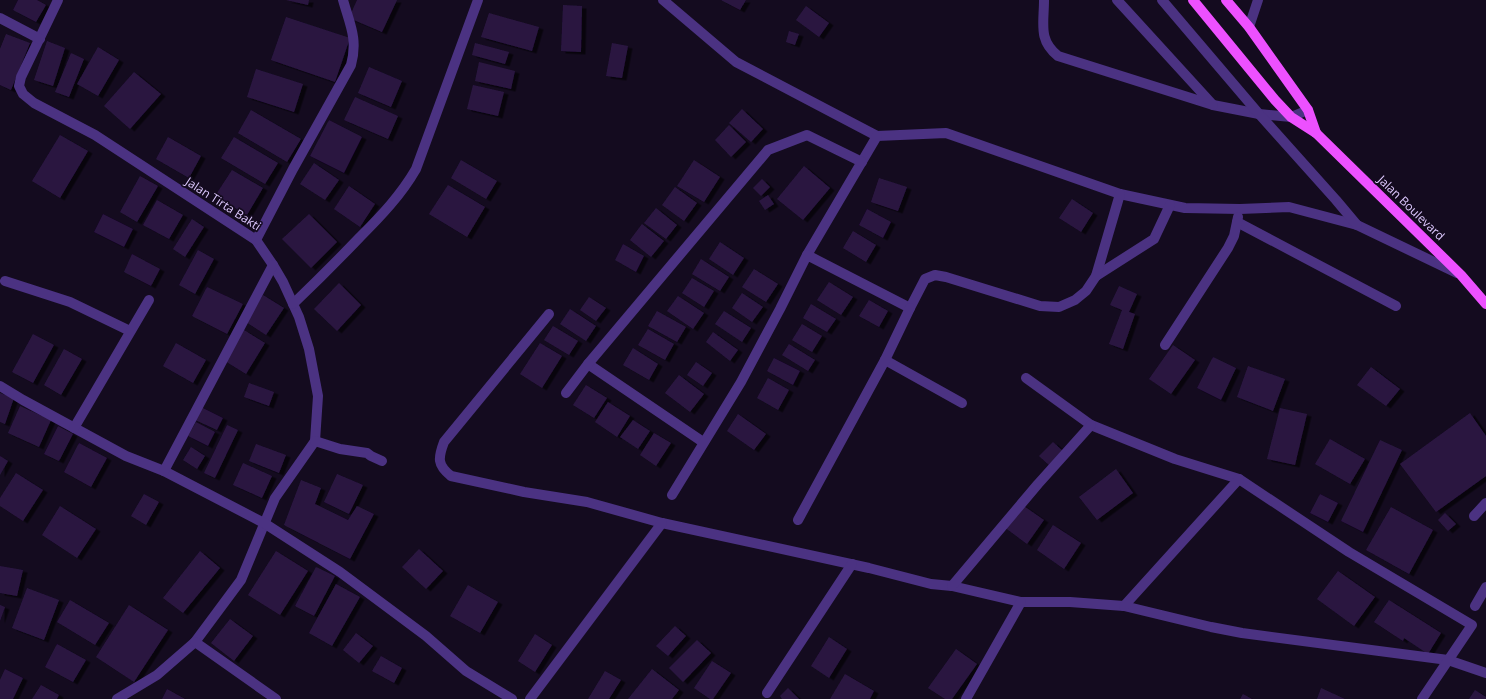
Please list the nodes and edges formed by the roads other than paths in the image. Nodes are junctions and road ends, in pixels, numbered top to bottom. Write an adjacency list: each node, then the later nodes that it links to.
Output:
1 (58, 0): 13 (street, Jalan Tirta Bakti)
2 (343, 0): 26 (street)
3 (478, 0): 33 (street)
4 (663, 0): 19 (street)
5 (1044, 0): 14 (street)
6 (1117, 0): 14 (street)
7 (1162, 0): 16 (street)
8 (1193, 0): 17 (main road, Jalan Boulevard)
9 (1226, 0): 12 (main road, Jalan Boulevard)
10 (1258, 0): 12 (street)
11 (0, 18): 13 (street)
12 (1249, 28): 15 (main road, Jalan Boulevard)
13 (40, 39): 26 (street, Jalan Tirta Bakti)
14 (1213, 105): 16 (street)
15 (1308, 110): 17 (street); 18 (main road, Jalan Boulevard)
16 (1259, 114): 17 (street); 25 (street)
17 (1291, 117): 18 (main road, Jalan Boulevard)
18 (1316, 133): 29 (main road, Jalan Boulevard)
19 (877, 136): 20 (street); 21 (street)
20 (862, 162): 27 (street); 41 (street)
21 (1120, 194): 22 (street); 30 (street)
22 (1170, 205): 23 (street); 30 (street)
23 (1240, 209): 24 (street); 25 (street)
24 (1237, 222): 35 (street); 39 (street)
25 (1357, 226): 29 (street)
26 (256, 240): 28 (street, Jalan Tirta Bakti)
27 (807, 255): 36 (street); 49 (street)
28 (273, 265): 33 (street, Jalan Tirta Bakti); 51 (street)
29 (1461, 275): 34 (main road, Jalan Boulevard)
30 (1096, 276): 36 (street)
31 (5, 281): 38 (street)
32 (149, 300): 38 (street)
33 (293, 304): 48 (street, Jalan Tirta Bakti)
34 (1486, 304)
35 (1396, 306)
36 (910, 308): 40 (street)
37 (549, 314): 58 (street)
38 (130, 331): 47 (street)
39 (1165, 345)
40 (885, 360): 45 (street); 56 (street)
41 (588, 364): 44 (street); 49 (street)
42 (1026, 378): 46 (street)
43 (0, 386): 47 (street)
44 (566, 393)
45 (962, 403)
46 (1091, 425): 52 (street); 60 (street)
47 (74, 428): 51 (street)
48 (315, 441): 50 (street); 57 (street)
49 (703, 442): 53 (street)
50 (382, 461)
51 (164, 471): 57 (street)
52 (1238, 479): 63 (street); 66 (street)
53 (672, 495)
54 (1486, 503): 55 (street)
55 (1474, 516)
56 (798, 520)
57 (264, 523): 65 (street); 71 (street)
58 (662, 523): 59 (street); 72 (street)
59 (852, 564): 60 (street); 68 (street)
60 (952, 586): 62 (street)
61 (1486, 588): 64 (street)
62 (1021, 602): 63 (street); 73 (street)
63 (1124, 606): 66 (street)
64 (1475, 606)
65 (195, 642): 69 (street); 70 (street)
66 (1448, 660): 67 (street); 74 (street)
67 (1486, 673)
68 (767, 693)
69 (117, 699)
70 (276, 699)
71 (512, 699)
72 (530, 699)
73 (966, 699)
74 (1422, 699)

